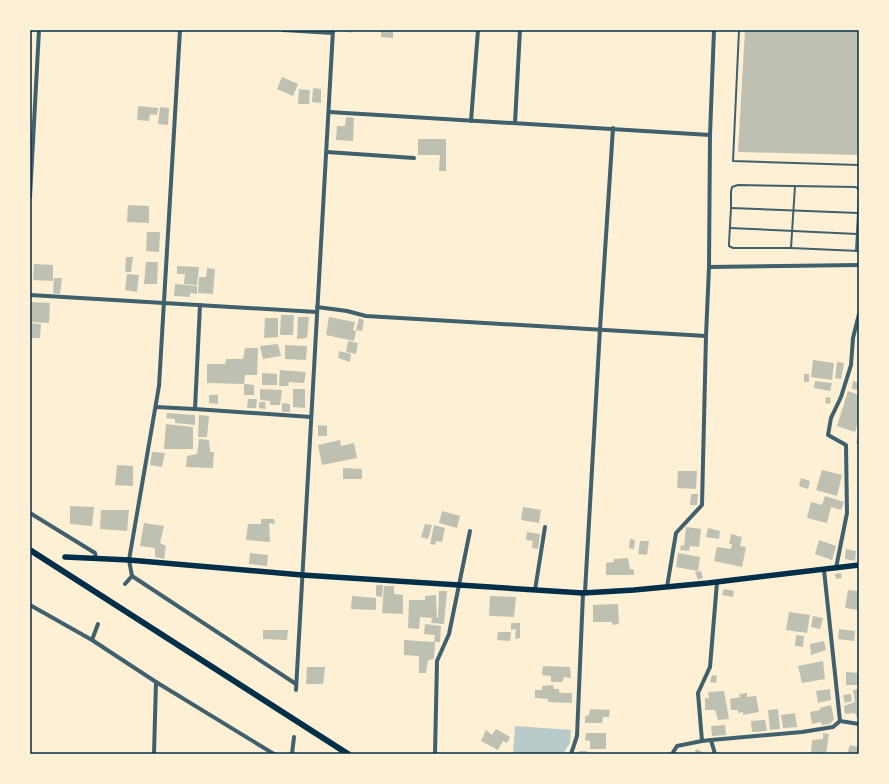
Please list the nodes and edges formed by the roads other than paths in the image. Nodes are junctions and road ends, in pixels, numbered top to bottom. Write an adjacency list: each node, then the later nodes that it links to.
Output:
1 (40, 30): 19 (street)
2 (180, 30): 31 (street)
3 (283, 30): 8 (street)
4 (478, 30): 10 (street)
5 (520, 30): 11 (street)
6 (714, 30): 13 (street)
7 (739, 30): 16 (lane)
8 (333, 31): 9 (street)
9 (329, 112): 10 (street); 14 (street)
10 (471, 121): 11 (street)
11 (515, 123): 12 (street)
12 (613, 128): 13 (street); 35 (street)
13 (710, 135): 29 (street)
14 (327, 152): 15 (street); 33 (street)
15 (414, 158)
16 (859, 165)
17 (795, 186): 18 (lane); 20 (lane); 21 (lane)
18 (859, 193): 22 (lane)
19 (30, 197)
20 (731, 208): 21 (lane); 23 (lane)
21 (793, 211): 22 (lane); 24 (lane)
22 (858, 213): 25 (lane)
23 (730, 228): 24 (lane); 26 (lane)
24 (792, 231): 25 (lane); 26 (lane)
25 (857, 234): 27 (lane)
26 (791, 248): 27 (lane)
27 (858, 251)
28 (859, 266): 29 (street)
29 (709, 267): 36 (street)
30 (30, 295): 31 (street)
31 (165, 303): 32 (street); 37 (street)
32 (200, 305): 33 (street); 38 (street)
33 (317, 309): 35 (street); 39 (street)
34 (859, 314): 48 (street)
35 (600, 329): 36 (street); 57 (street)
36 (706, 336): 55 (street)
37 (156, 407): 38 (street); 46 (street)
38 (195, 409): 39 (street)
39 (311, 417): 50 (street)
40 (30, 513): 45 (street)
41 (545, 527): 56 (street)
42 (470, 532): 54 (street)
43 (30, 550): 72 (highway)
44 (66, 557): 45 (main road)
45 (96, 560): 46 (main road)
46 (129, 560): 50 (main road); 51 (street)
47 (859, 565): 48 (main road)
48 (836, 568): 49 (main road)
49 (824, 570): 52 (main road); 64 (street)
50 (302, 575): 54 (main road); 62 (street)
51 (132, 576): 53 (street); 62 (street)
52 (717, 582): 55 (main road); 68 (street)
53 (125, 584)
54 (459, 585): 56 (main road); 73 (street)
55 (667, 587): 57 (main road)
56 (535, 590): 57 (main road)
57 (584, 592): 74 (street)
58 (30, 605): 60 (street)
59 (98, 624): 60 (street)
60 (92, 640): 61 (street)
61 (156, 682): 69 (street); 70 (street)
62 (296, 684): 63 (street)
63 (296, 690)
64 (840, 721): 65 (street); 67 (street)
65 (859, 724)
66 (294, 737): 71 (street)
67 (711, 740): 68 (street); 76 (street)
68 (702, 741): 75 (street)
69 (154, 754)
70 (274, 754)
71 (292, 754)
72 (348, 754)
73 (435, 754)
74 (571, 754)
75 (672, 754)
76 (715, 754)

